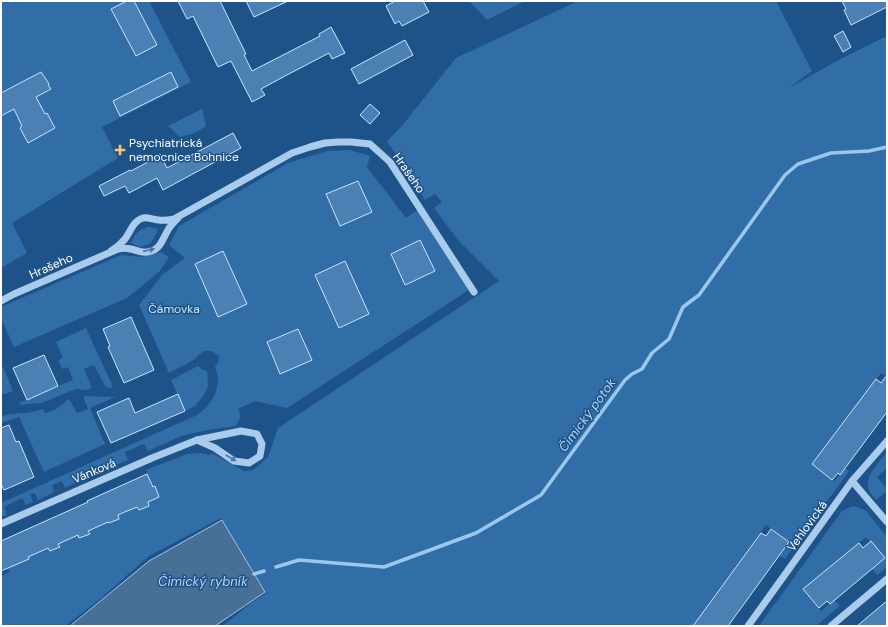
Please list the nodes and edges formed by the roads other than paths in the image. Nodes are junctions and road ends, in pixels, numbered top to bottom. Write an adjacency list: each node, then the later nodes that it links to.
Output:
1 (180, 216): 2 (street, Hrašeho); 2 (street, Hrašeho, one-way to 1); 3 (street, Hrašeho)
2 (111, 251): 4 (street, Hrašeho)
3 (474, 292)
4 (1, 302)
5 (197, 440): 5 (street, Vánková, one-way to 5); 9 (street, Vánková)
6 (887, 441): 7 (street, Vehlovická)
7 (852, 480): 8 (street); 11 (street, Vehlovická)
8 (887, 522)
9 (1, 524)
10 (887, 579): 12 (street)
11 (748, 626)
12 (831, 626)

